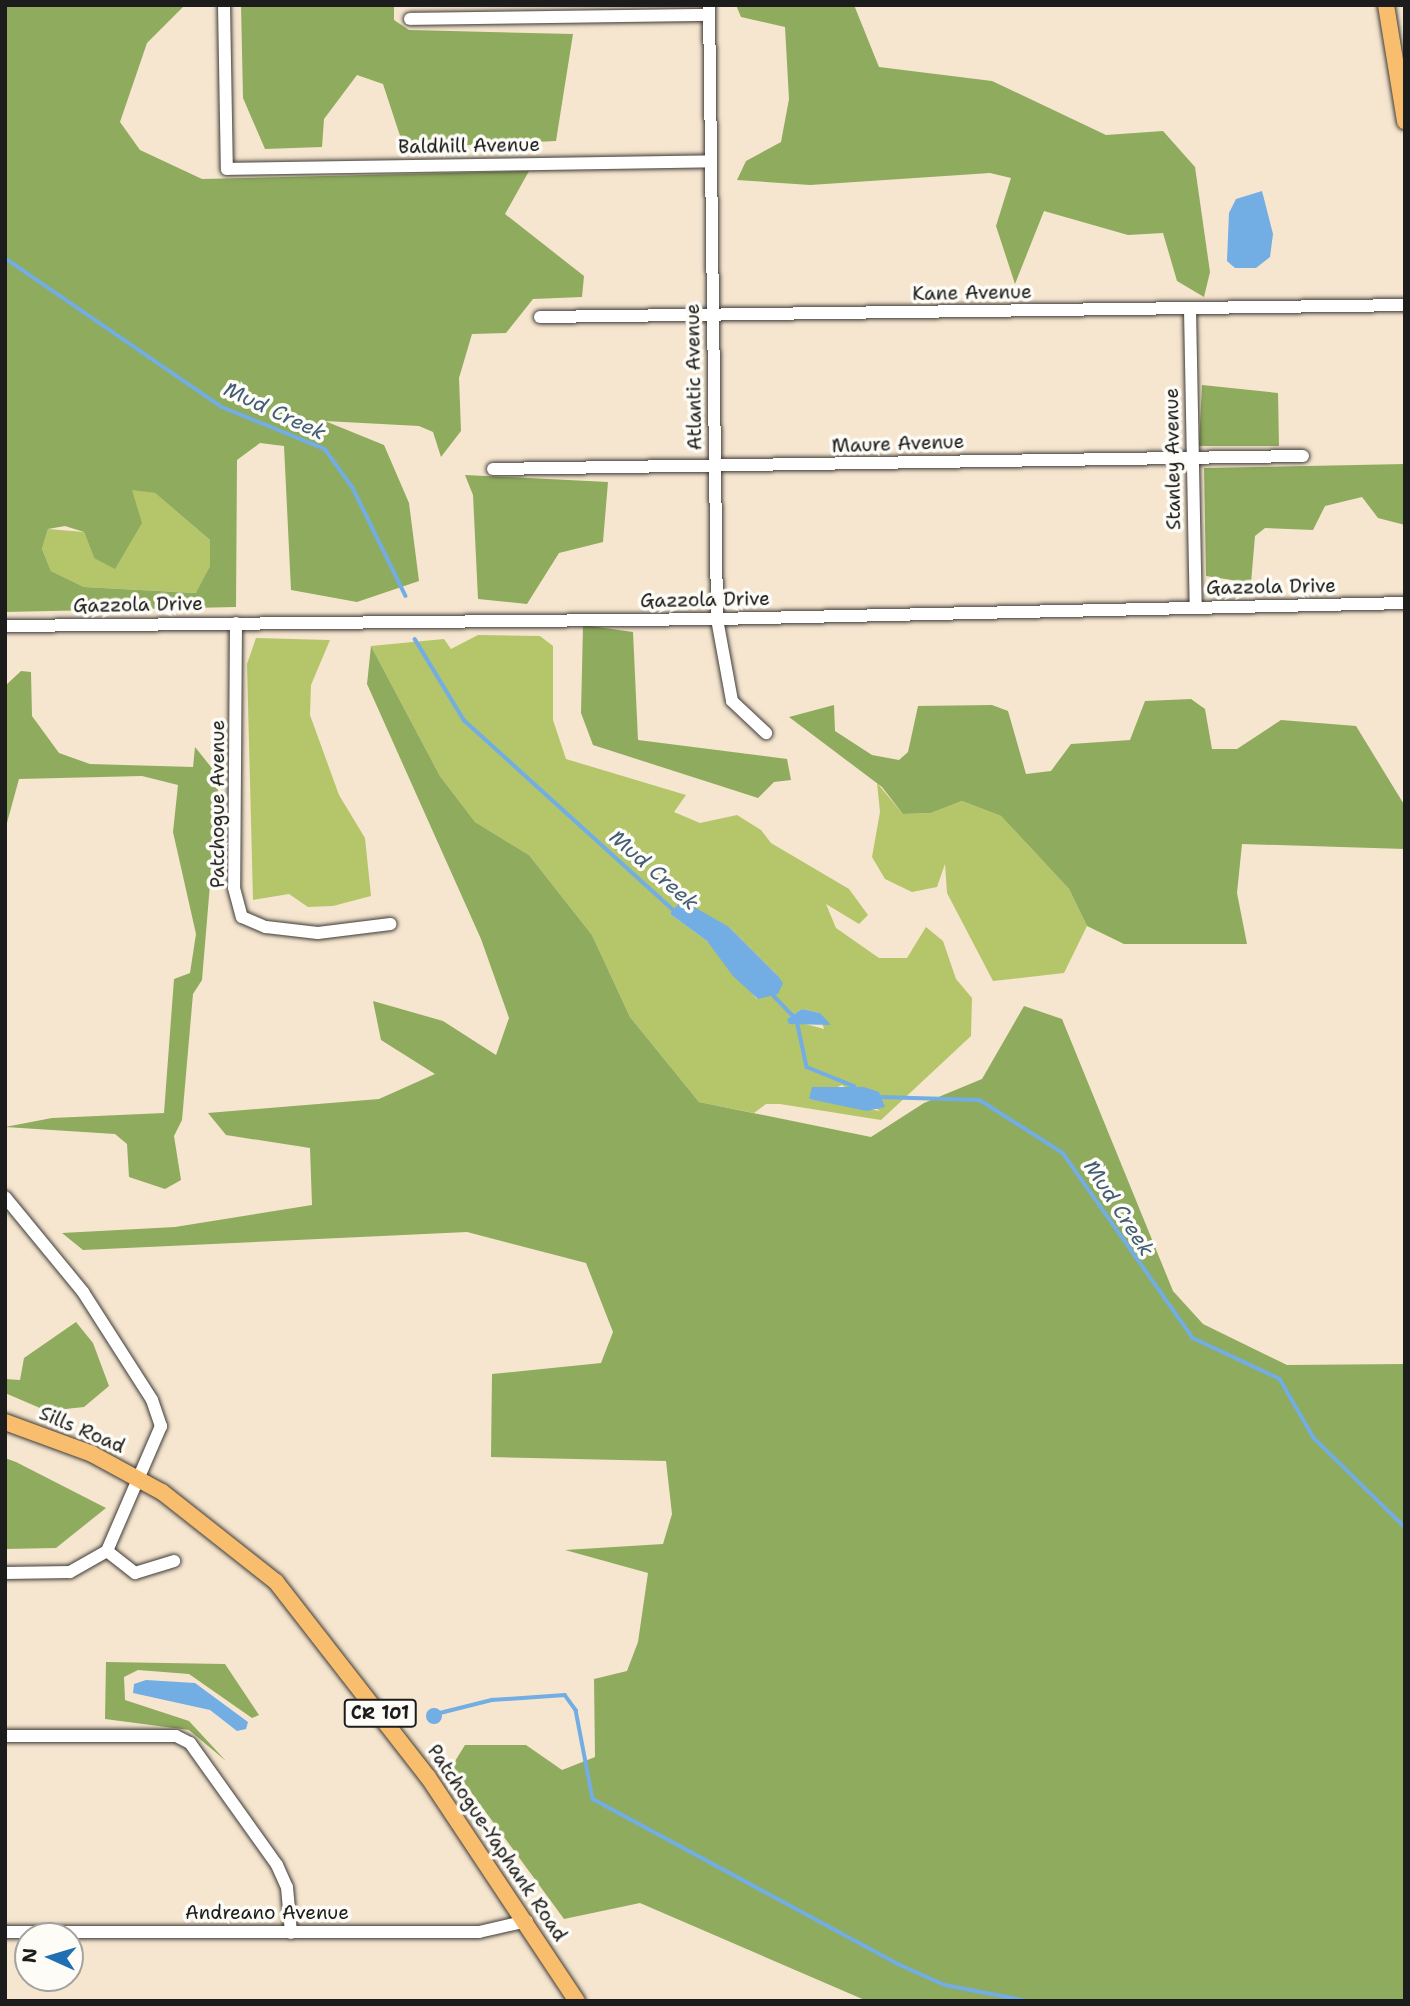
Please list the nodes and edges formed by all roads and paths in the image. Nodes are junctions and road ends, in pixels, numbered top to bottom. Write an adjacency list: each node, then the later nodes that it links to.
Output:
1 (224, 5): 6 (street, Baldhill Avenue)
2 (1386, 5): 5 (main road)
3 (709, 10): 4 (street); 6 (street, Atlantic Avenue)
4 (410, 19)
5 (1405, 121)
6 (711, 161): 9 (street, Atlantic Avenue)
7 (1405, 305): 8 (street, Kane Avenue)
8 (1190, 309): 9 (street, Kane Avenue); 12 (street, Stanley Avenue)
9 (713, 316): 10 (street, Kane Avenue); 13 (street, Atlantic Avenue)
10 (540, 317)
11 (1303, 456): 12 (street, Maure Avenue)
12 (1191, 457): 13 (street, Maure Avenue); 16 (street, Stanley Avenue)
13 (715, 466): 14 (street, Maure Avenue); 17 (street, Atlantic Avenue)
14 (493, 469)
15 (1405, 603): 16 (street, Gazzola Drive)
16 (1196, 608): 17 (street, Gazzola Drive)
17 (717, 619): 18 (street, Gazzola Drive); 20 (street, Atlantic Avenue)
18 (236, 623): 19 (street, Gazzola Drive); 21 (street, Patchogue Avenue)
19 (5, 626)
20 (766, 733)
21 (390, 925)
22 (5, 1197): 24 (street)
23 (5, 1422): 24 (main road, Sills Road / CR 101)
24 (141, 1480): 25 (street); 29 (main road, Patchogue-Yaphank Road / CR 101)
25 (107, 1551): 26 (street); 27 (street)
26 (174, 1561)
27 (5, 1573)
28 (5, 1736): 31 (street)
29 (527, 1921): 31 (street, Andreano Avenue); 32 (main road, Patchogue-Yaphank Road / CR 101)
30 (5, 1932): 31 (street, Andreano Avenue)
31 (291, 1933)
32 (576, 2001)

